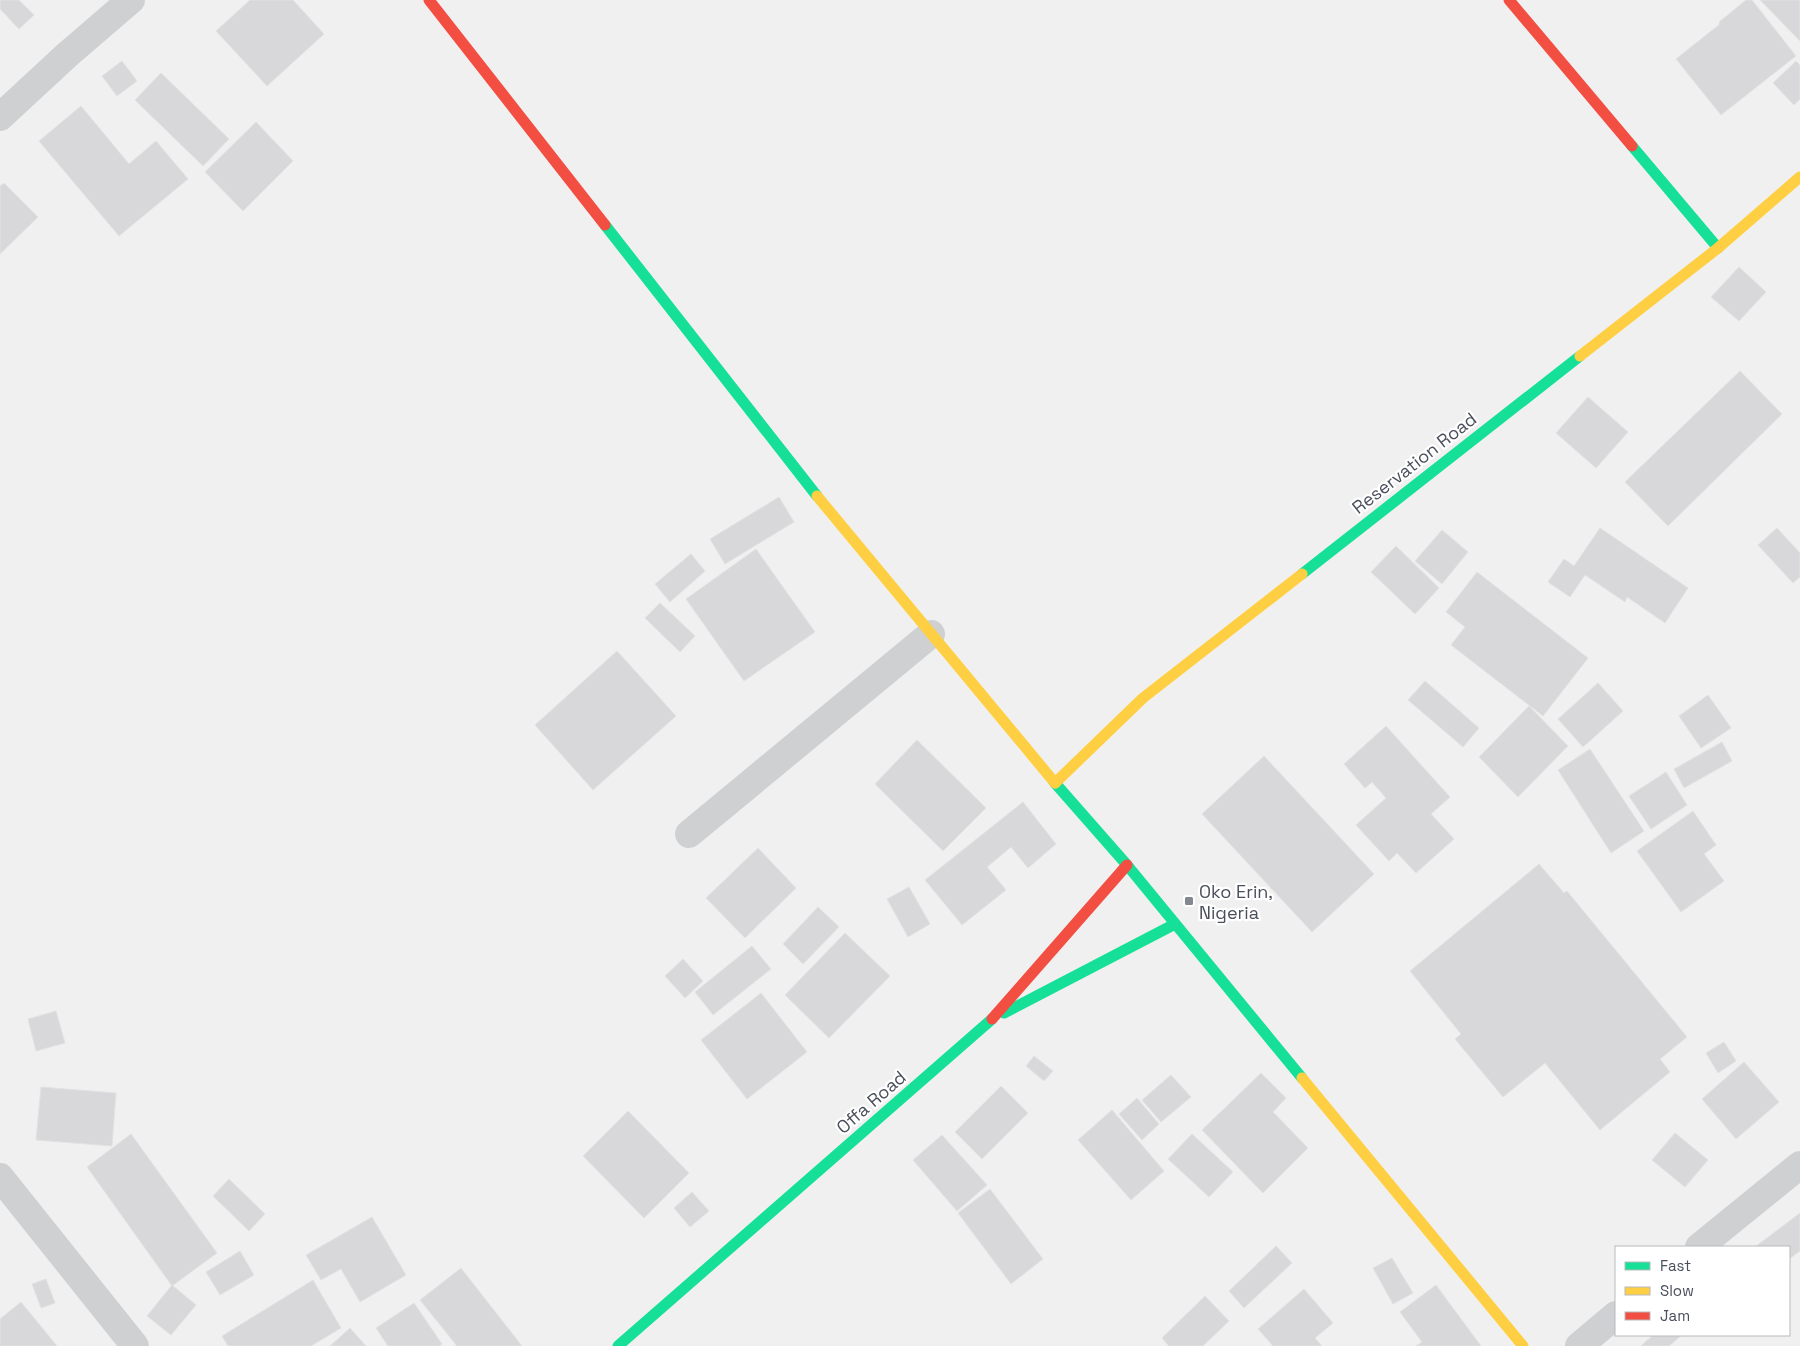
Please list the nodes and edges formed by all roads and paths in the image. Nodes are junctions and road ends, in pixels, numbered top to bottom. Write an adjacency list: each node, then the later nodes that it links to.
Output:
1 (132, 0): 4 (street)
2 (429, 0): 7 (street)
3 (1509, 0): 6 (street)
4 (0, 117)
5 (1800, 177): 6 (street, Reservation Road)
6 (1718, 248): 8 (street, Reservation Road)
7 (931, 634): 8 (street); 9 (street)
8 (1056, 783): 10 (street)
9 (689, 834)
10 (1127, 865): 11 (street); 12 (street, Offa Road)
11 (1175, 924): 12 (street); 19 (street)
12 (990, 1021): 18 (street, Offa Road)
13 (1800, 1165): 15 (street)
14 (0, 1177): 17 (street)
15 (1701, 1246)
16 (1615, 1316): 20 (street)
17 (135, 1346)
18 (618, 1346)
19 (1523, 1346)
20 (1579, 1346)

